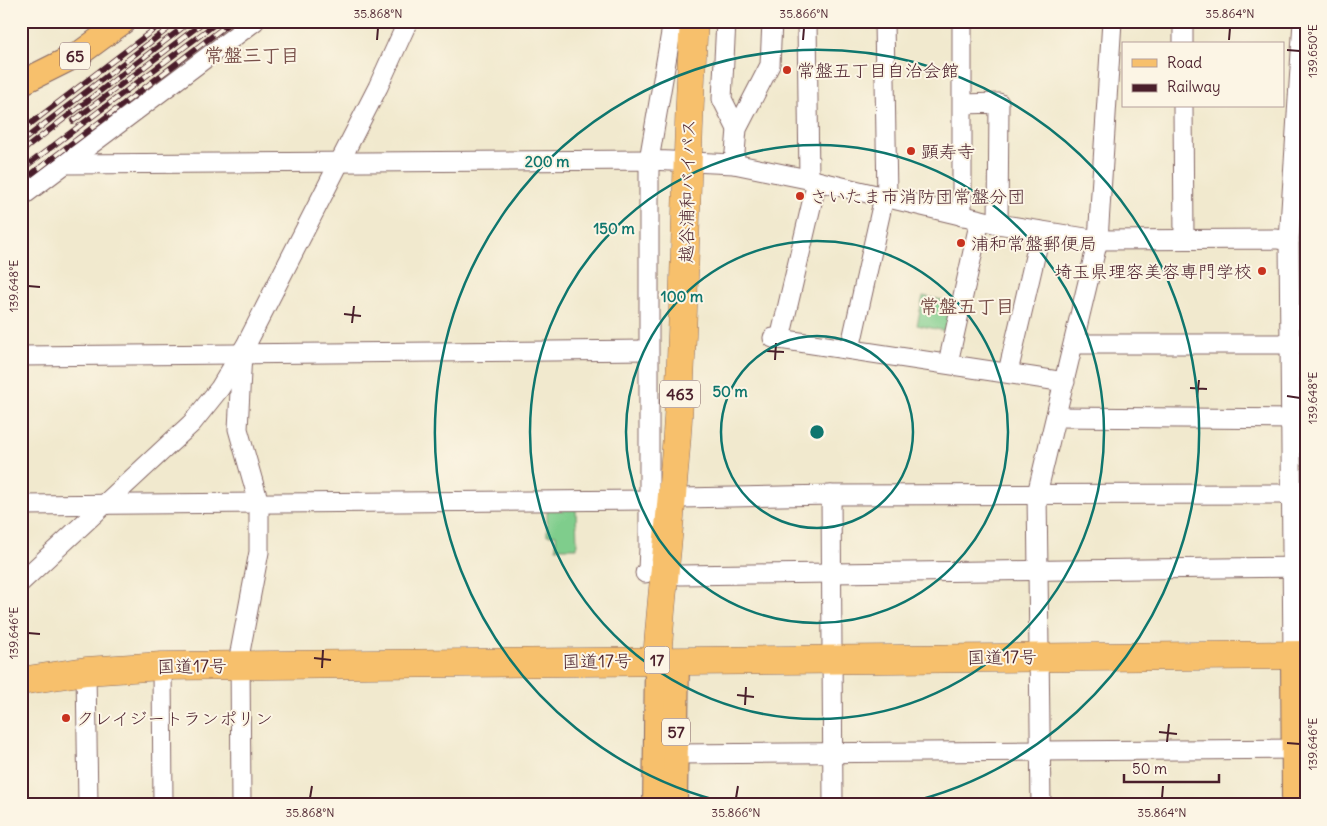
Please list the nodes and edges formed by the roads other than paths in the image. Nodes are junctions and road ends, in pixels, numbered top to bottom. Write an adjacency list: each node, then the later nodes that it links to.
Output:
1 (124, 21): 17 (main road, 65)
2 (255, 21): 24 (street)
3 (408, 21): 25 (street)
4 (673, 21): 22 (street)
5 (694, 21): 20 (highway, 越谷浦和バイパス / 463)
6 (710, 21): 20 (highway, 越谷浦和バイパス / 463)
7 (726, 21): 21 (street)
8 (772, 21): 21 (street)
9 (807, 21): 27 (street)
10 (884, 21): 29 (street)
11 (962, 21): 18 (street)
12 (1112, 21): 33 (street)
13 (1183, 21): 15 (street)
14 (1303, 21): 16 (street)
15 (1183, 42)
16 (1303, 63): 34 (street)
17 (21, 83)
18 (963, 104): 30 (street); 30 (street)
19 (1183, 108): 32 (street)
20 (696, 127): 23 (highway, 越谷浦和バイパス / 463)
21 (737, 129): 26 (street)
22 (649, 160): 23 (street); 25 (street); 39 (street)
23 (695, 161): 26 (street); 50 (highway, 越谷浦和バイパス / 463); 64 (highway, 越谷浦和バイパス / 463)
24 (65, 164): 25 (street); 28 (street)
25 (337, 164): 40 (street)
26 (734, 164): 27 (street)
27 (813, 180): 29 (street); 38 (street)
28 (21, 197)
29 (886, 197): 30 (street); 38 (street)
30 (980, 220): 31 (street); 42 (street)
31 (1041, 231): 33 (street); 43 (street)
32 (1184, 239): 33 (street); 34 (street)
33 (1098, 240): 36 (street)
34 (1289, 241): 35 (street)
35 (1297, 294): 37 (street)
36 (1074, 344): 37 (street); 44 (street)
37 (1298, 344): 46 (street)
38 (850, 349): 42 (street)
39 (648, 350): 40 (street); 51 (street)
40 (242, 353): 41 (street); 52 (street); 53 (street)
41 (21, 356)
42 (948, 363): 43 (street)
43 (1008, 372): 44 (street)
44 (1065, 382): 45 (street)
45 (1056, 417): 46 (street); 47 (street)
46 (1298, 419): 48 (street)
47 (1037, 494): 48 (street); 49 (street); 56 (street)
48 (1298, 494): 55 (street)
49 (831, 495): 50 (street); 57 (street)
50 (682, 498): 59 (highway, 越谷浦和バイパス / 463)
51 (648, 500): 52 (street); 58 (street)
52 (258, 503): 53 (street); 65 (street)
53 (106, 504): 54 (street); 60 (street)
54 (21, 505)
55 (1299, 567): 56 (street); 61 (street)
56 (1040, 570): 57 (street); 62 (street)
57 (832, 572): 59 (street); 63 (street)
58 (645, 573)
59 (680, 575): 64 (highway, 越谷浦和バイパス / 463)
60 (21, 582)
61 (1299, 655): 62 (highway, 国道17号 / 17); 69 (main road)
62 (1040, 657): 63 (highway, 国道17号 / 17); 70 (street)
63 (833, 659): 64 (highway, 国道17号 / 17); 71 (street)
64 (667, 660): 65 (highway, 国道17号 / 17); 72 (main road, 57); 76 (main road, 57)
65 (239, 665): 66 (highway, 国道17号 / 17); 75 (street)
66 (162, 666): 67 (highway, 国道17号 / 17); 74 (street)
67 (86, 670): 68 (highway, 国道17号 / 17); 73 (street)
68 (21, 681)
69 (1300, 749): 70 (street); 80 (main road)
70 (1040, 751): 71 (street); 79 (street)
71 (833, 753): 72 (street); 78 (street)
72 (676, 754): 77 (main road, 57)
73 (88, 805)
74 (163, 805)
75 (241, 805)
76 (655, 805)
77 (676, 805)
78 (834, 805)
79 (1041, 805)
80 (1294, 805)

